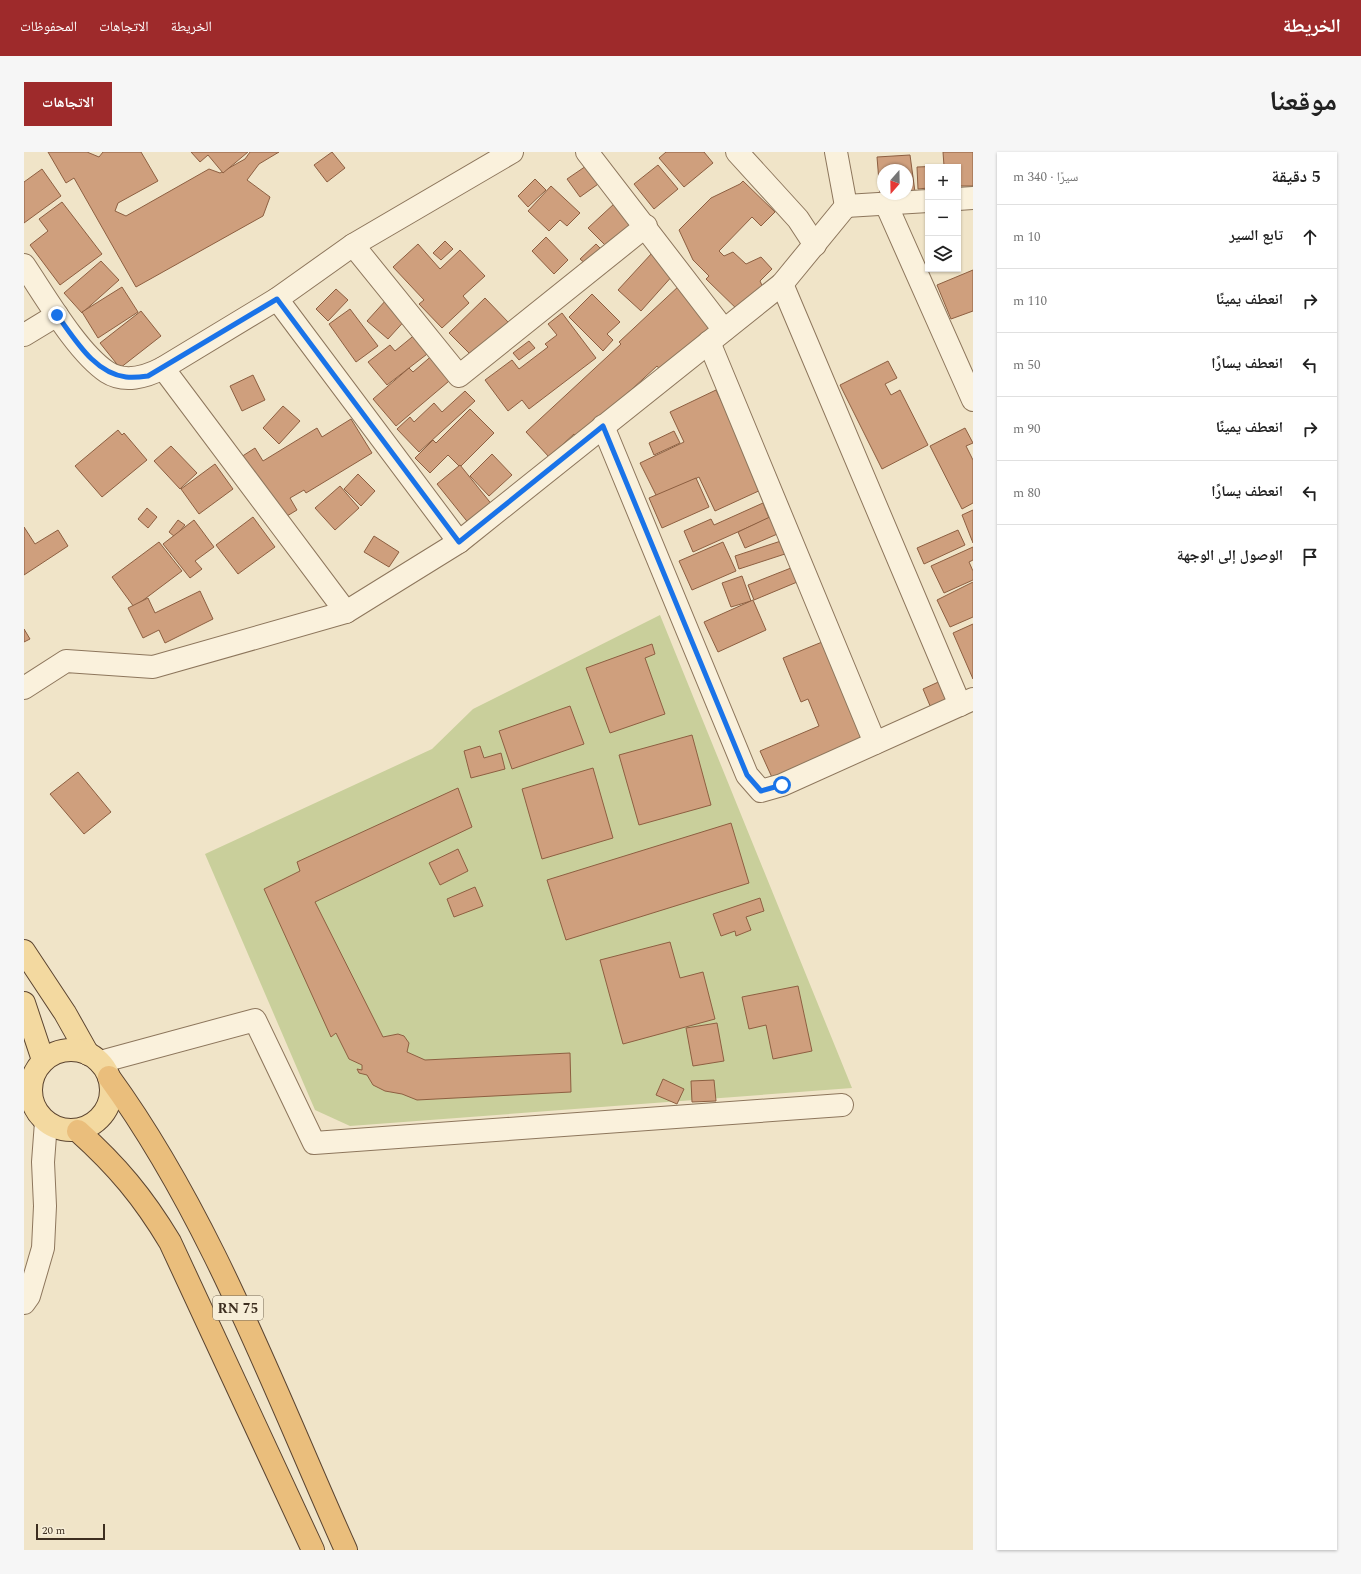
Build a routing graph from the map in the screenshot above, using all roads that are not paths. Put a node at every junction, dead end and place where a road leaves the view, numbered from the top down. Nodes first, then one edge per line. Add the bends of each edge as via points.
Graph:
1 (512, 152) edge
2 (587, 152) edge
3 (737, 152) edge
4 (836, 152) edge
5 (973, 198) edge
6 (961, 199) edge
7 (925, 201) edge
8 (886, 204) junction
9 (846, 206) junction
10 (646, 226) junction
11 (353, 245) junction
12 (814, 245) junction
13 (24, 265) edge
14 (782, 284) junction
15 (277, 299) junction
16 (57, 315) junction
17 (24, 335) edge
18 (717, 336) junction
19 (162, 368) junction
20 (973, 400) edge
21 (603, 426) junction
22 (459, 542) junction
23 (346, 612) junction
24 (24, 688) edge
25 (966, 702) edge
26 (875, 743) junction
27 (24, 951) edge
28 (24, 1002) edge
29 (99, 1064) junction
30 (34, 1070) edge
31 (842, 1105) dead end
32 (46, 1122) junction
33 (24, 1123) edge
34 (78, 1130) junction
35 (24, 1303) edge
36 (313, 1550) edge
37 (346, 1550) edge

1 - 11 street
2 - 10 street
3 - 12 street via 798,219
4 - 9 street
5 - 6 street
7 - 8 street
8 - 9 street
8 - 20 street
9 - 12 street
10 - 11 street via 459,376
10 - 18 street
11 - 15 street
12 - 14 street
13 - 16 street
14 - 18 street
14 - 25 street
15 - 19 street
15 - 22 street
16 - 17 street
16 - 19 street via 89,356 108,372 126,378 148,376
18 - 21 street
18 - 26 street
19 - 23 street
21 - 22 street
21 - 26 street via 747,775 761,791 782,785
22 - 23 street
23 - 24 street via 153,667 66,661
25 - 26 street
27 - 29 main road
28 - 30 main road
29 - 30 main road via 73,1050 57,1052
29 - 31 street via 255,1020 314,1142
29 - 34 main road via 111,1094 106,1110 94,1123
29 - 37 highway, RN 75 via 142,1124 212,1253 278,1394
30 - 32 main road via 30,1090 34,1108
32 - 33 main road
32 - 34 main road via 62,1130
32 - 35 street via 43,1162 43,1248 29,1296
34 - 36 highway, RN 75 via 130,1182 170,1242

